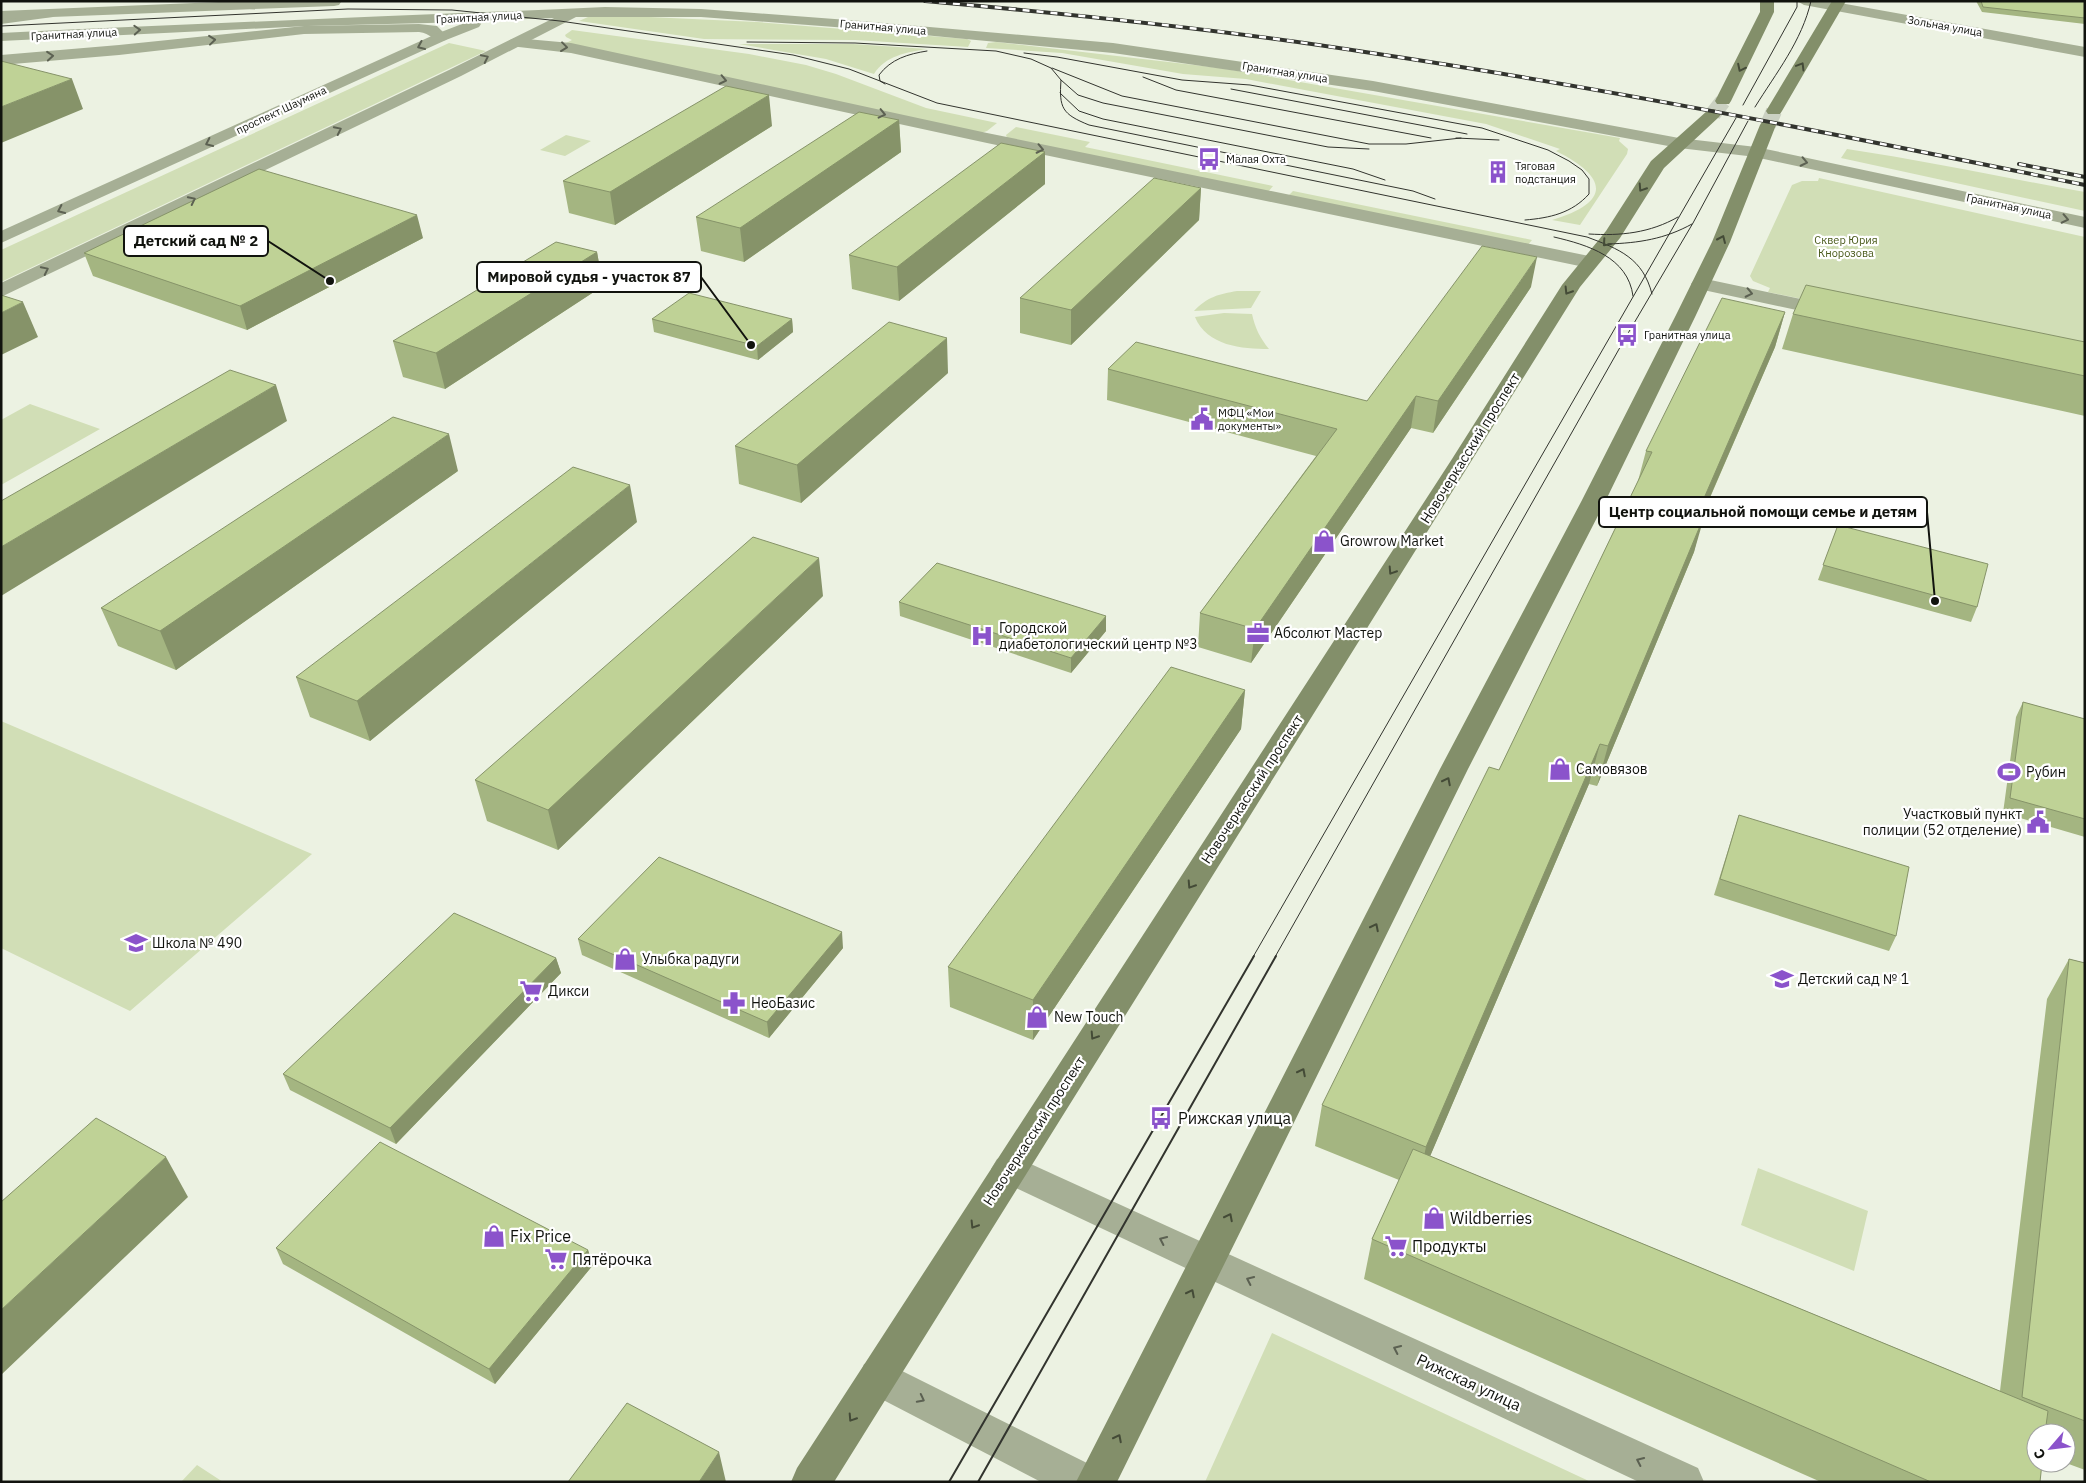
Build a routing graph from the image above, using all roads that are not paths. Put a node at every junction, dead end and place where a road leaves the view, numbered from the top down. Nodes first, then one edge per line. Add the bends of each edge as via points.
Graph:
1 (523, 1) edge
2 (1767, 1) edge
3 (1804, 1) edge
4 (344, 2) edge
5 (1841, 3) edge
6 (535, 8) edge
7 (578, 12) junction
8 (49, 14) junction
9 (1, 15) edge
10 (499, 16) junction
11 (1, 20) edge
12 (306, 26) junction
13 (536, 34) junction
14 (1, 37) edge
15 (441, 37) junction
16 (515, 44) junction
17 (2085, 44) edge
18 (2085, 52) edge
19 (1, 60) edge
20 (1685, 139) junction
21 (1756, 152) junction
22 (2085, 223) edge
23 (1, 238) edge
24 (1589, 262) junction
25 (1701, 284) junction
26 (1, 291) edge
27 (1852, 315) edge
28 (1009, 1169) junction
29 (1207, 1261) junction
30 (878, 1377) junction
31 (811, 1482) edge
32 (1083, 1482) edge
33 (1096, 1482) edge
34 (1684, 1482) edge

1 - 6 street, Гранитная улица
2 -> 20 main road, Новочеркасский проспект via 1768,12 1721,105
3 - 5 street, Зольная улица
4 - 8 street, Гранитная улица
5 - 17 street, Зольная улица
5 - 18 street, Зольная улица
21 -> 5 main road via 1773,115
6 - 7 street, Гранитная улица
6 - 10 street, Гранитная улица
6 - 13 street
6 - 20 street, Гранитная улица via 707,6 1119,40 1380,78
7 - 13 street
7 - 20 street, Гранитная улица via 701,13 861,24 1113,48 1373,86
8 - 9 street, Гранитная улица
8 - 11 street
10 - 12 street, Гранитная улица
10 - 15 street, проспект Шаумяна
14 -> 12 street, Гранитная улица
12 - 15 street, Гранитная улица via 420,28 432,29
19 -> 12 street, Гранитная улица via 119,50
13 - 16 street
15 -> 23 street, проспект Шаумяна
16 -> 24 street via 571,48 1006,142
26 -> 16 street
20 - 21 street, Гранитная улица
20 -> 24 main road, Новочеркасский проспект via 1657,165 1613,234
21 -> 22 street, Гранитная улица
25 -> 21 main road via 1747,181
24 -> 28 main road, Новочеркасский проспект
25 -> 27 street
29 -> 25 main road
29 -> 28 street, Рижская улица
28 -> 30 main road, Новочеркасский проспект
33 -> 29 main road
34 -> 29 street, Рижская улица
30 -> 31 main road, Новочеркасский проспект
30 -> 32 street

